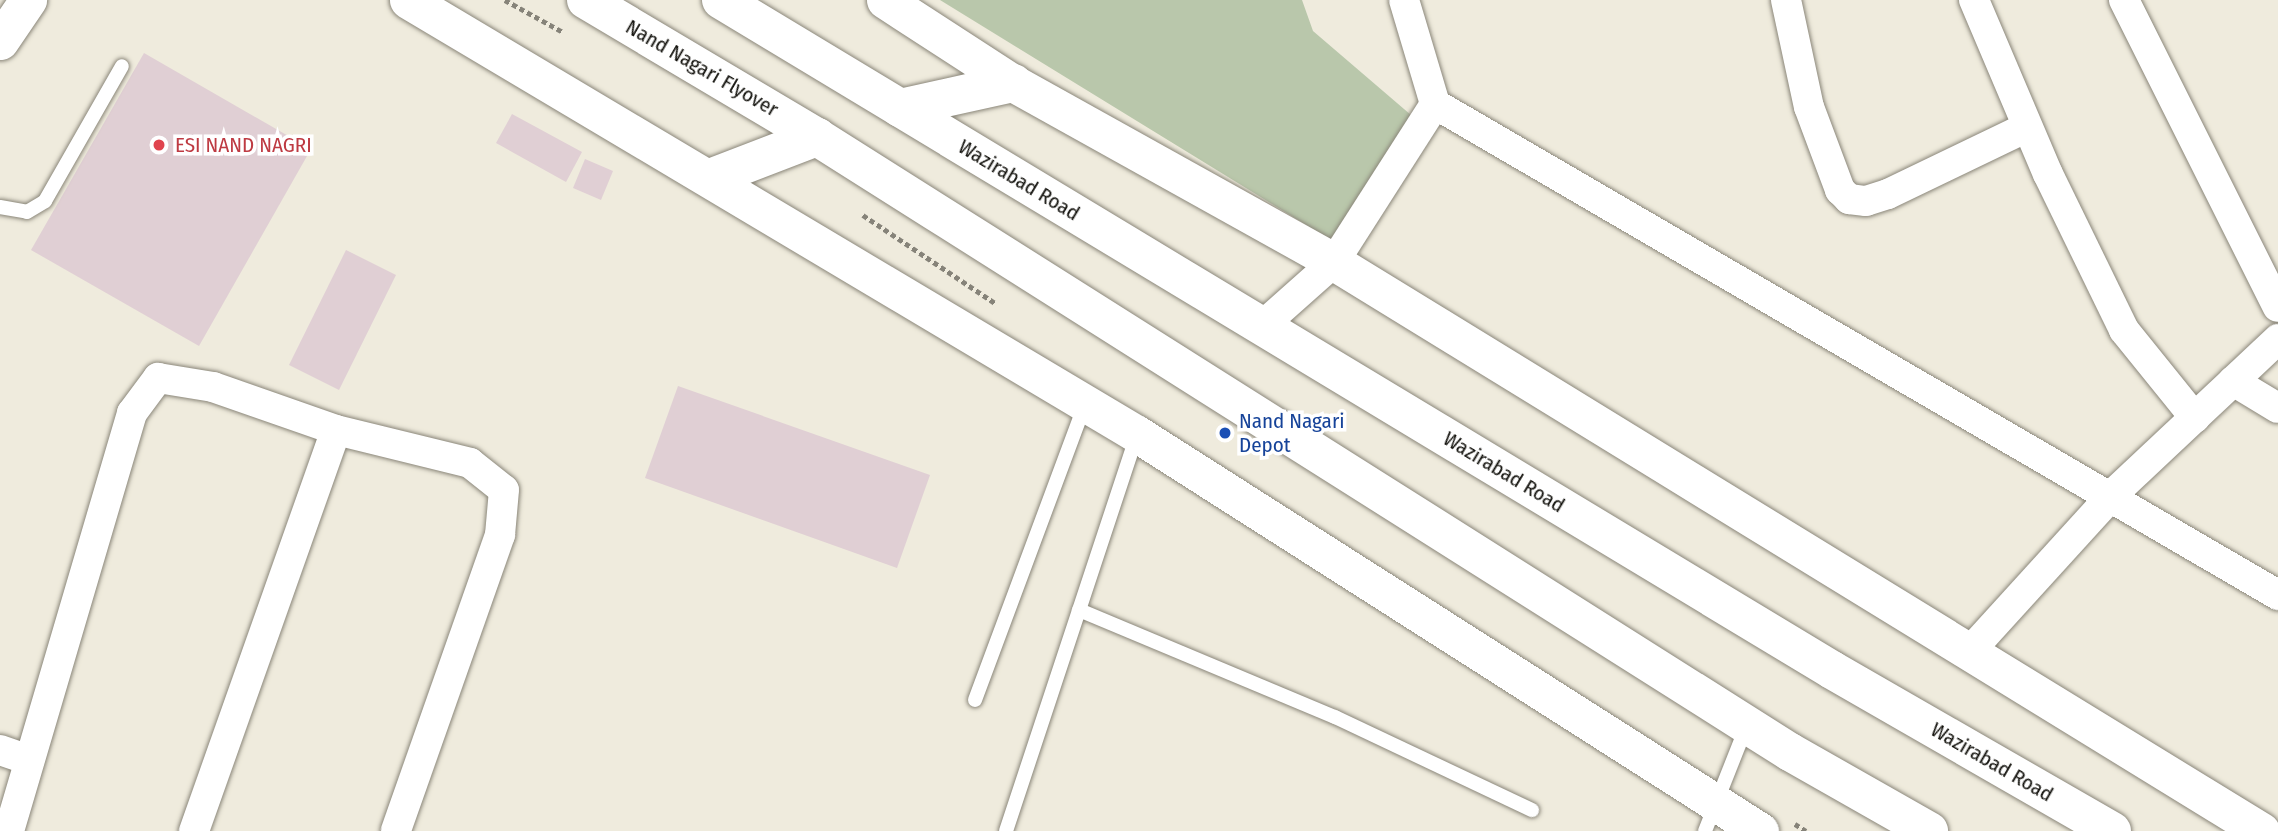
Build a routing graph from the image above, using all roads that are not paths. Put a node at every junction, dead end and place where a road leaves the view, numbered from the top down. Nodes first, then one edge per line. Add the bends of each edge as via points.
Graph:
1 (28, 0) edge
2 (408, 0) edge
3 (586, 0) edge
4 (721, 0) edge
5 (885, 0) edge
6 (1404, 0) edge
7 (1786, 0) edge
8 (1974, 0) edge
9 (2124, 0) edge
10 (0, 41) edge
11 (122, 66) dead end
12 (1013, 83) junction
13 (1435, 104) junction
14 (900, 108) junction
15 (2027, 127) junction
16 (817, 137) junction
17 (710, 178) junction
18 (0, 207) edge
19 (1334, 262) junction
20 (2278, 307) edge
21 (1262, 326) junction
22 (2278, 339) edge
23 (2233, 381) junction
24 (1085, 404) junction
25 (2278, 408) edge
26 (2195, 418) junction
27 (336, 429) junction
28 (1137, 435) junction
29 (2112, 495) junction
30 (2278, 595) edge
31 (1079, 610) junction
32 (1971, 650) junction
33 (975, 700) dead end
34 (1747, 724) junction
35 (0, 750) edge
36 (29, 760) junction
37 (1532, 810) dead end
38 (1710, 817) edge
39 (10, 831) edge
40 (194, 831) edge
41 (396, 831) edge
42 (1006, 831) edge
43 (1760, 831) edge
44 (1928, 831) edge
45 (2112, 831) edge
46 (2261, 831) edge

1 - 10 street
2 - 17 street
3 - 16 highway, Nand Nagari Flyover
4 - 14 highway
5 - 12 street
6 - 13 street
7 - 15 street via 1809,107 1840,190 1849,199 1866,201 1888,194
8 - 15 street
9 - 20 street
11 - 18 lane via 45,201 27,212
12 - 14 highway
12 - 19 street
13 - 19 street
13 - 29 street
14 - 21 highway, Wazirabad Road
15 - 26 street via 2124,330
16 - 17 highway
16 - 34 highway
17 - 24 street
19 - 21 street
19 - 32 street
21 - 45 highway, Wazirabad Road via 1832,670
22 - 23 street
23 - 25 street
23 - 26 street
24 - 28 street
24 - 33 lane
26 - 29 street
27 - 36 street via 213,387 158,378 132,413
27 - 40 street
27 - 41 street via 470,463 504,490 500,535
28 - 31 lane
28 - 38 street
29 - 30 street
29 - 32 street
31 - 37 lane via 1335,718
31 - 42 lane
32 - 46 street
34 - 38 lane
34 - 44 highway
35 - 36 street
36 - 39 street
38 - 43 street

